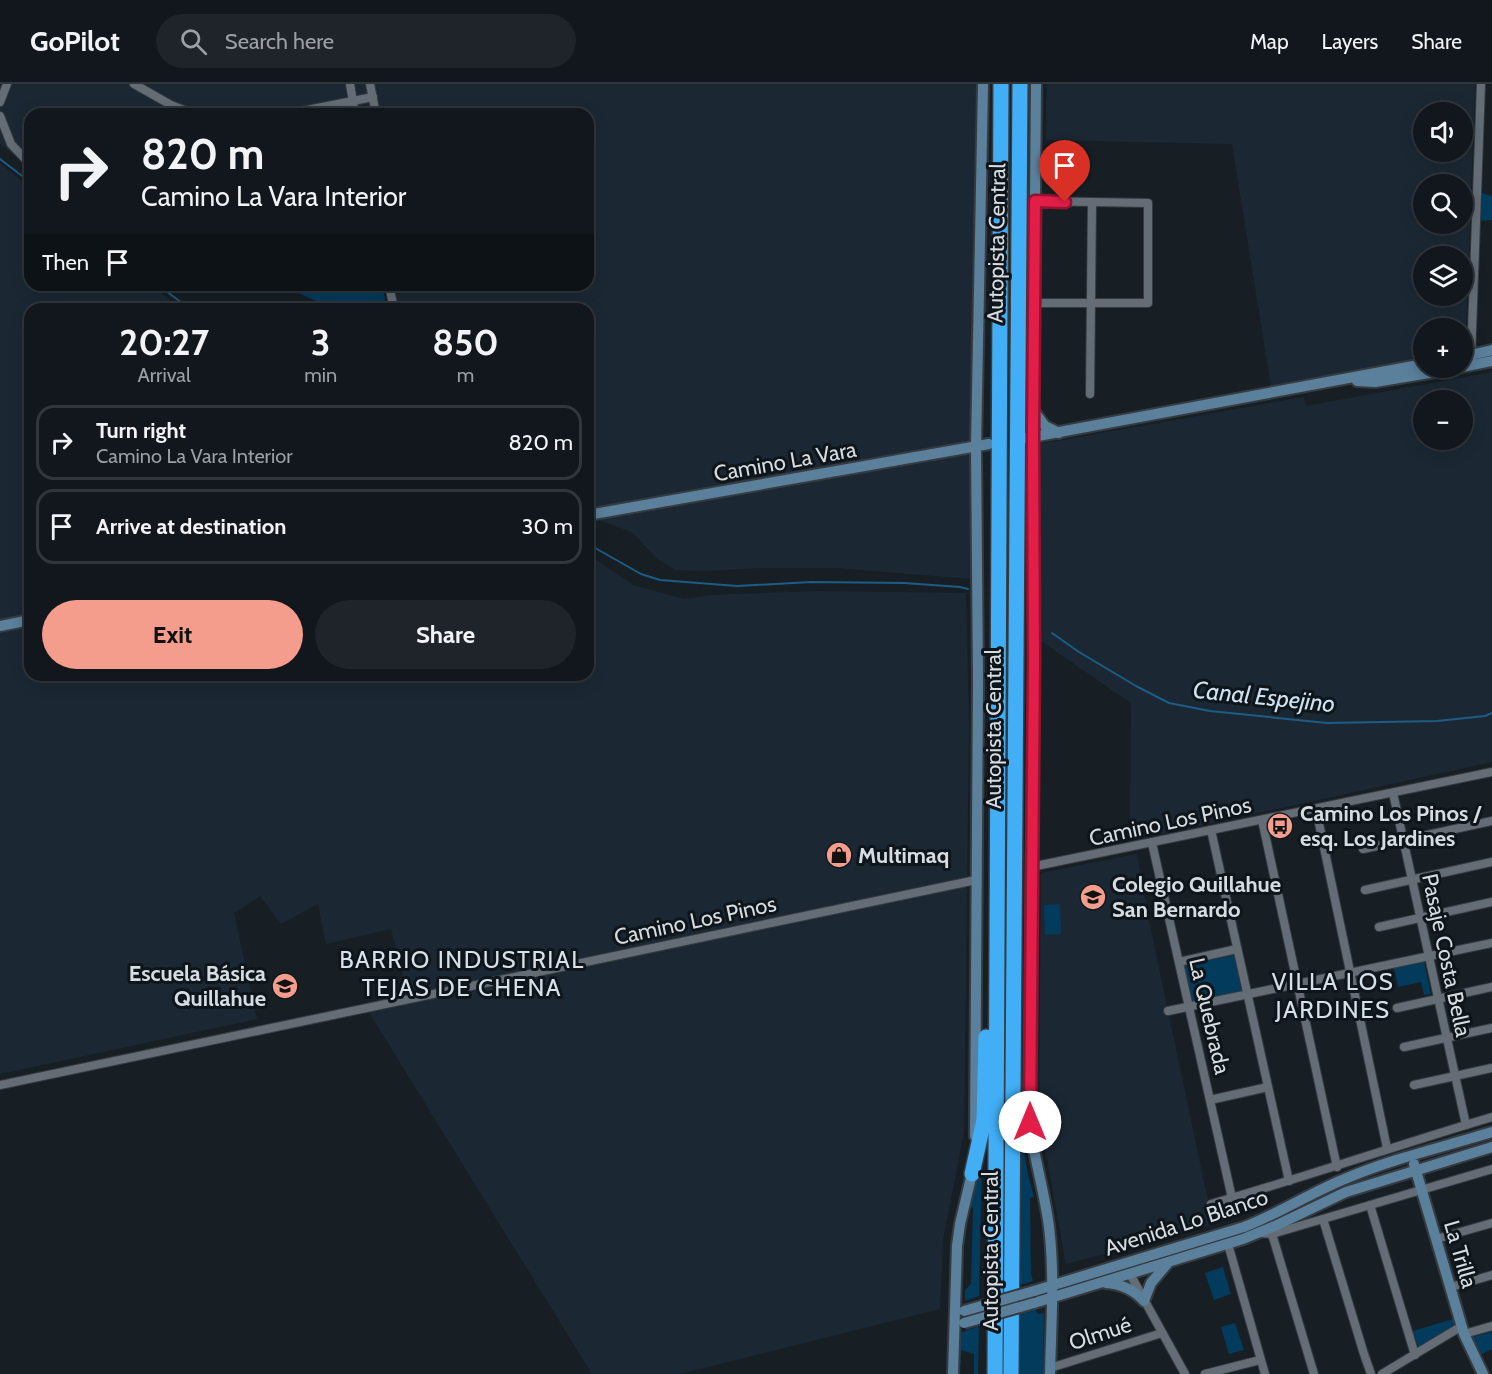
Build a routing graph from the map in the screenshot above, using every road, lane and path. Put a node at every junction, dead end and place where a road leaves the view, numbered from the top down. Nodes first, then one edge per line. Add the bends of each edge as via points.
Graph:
1 (7, 84) edge
2 (134, 84) edge
3 (350, 84) edge
4 (370, 84) edge
5 (983, 84) edge
6 (1001, 84) edge
7 (1020, 84) edge
8 (1036, 84) edge
9 (1481, 84) edge
10 (373, 97) junction
11 (353, 101) junction
12 (0, 102) edge
13 (179, 108) edge
14 (317, 108) edge
15 (354, 108) edge
16 (375, 108) edge
17 (0, 116) edge
18 (24, 158) edge
19 (1035, 201) junction
20 (1092, 202) junction
21 (1034, 303) junction
22 (1091, 303) junction
23 (1468, 318) edge
24 (1492, 350) edge
25 (1473, 358) edge
26 (1492, 361) edge
27 (1473, 362) edge
28 (1413, 366) edge
29 (1413, 374) edge
30 (1342, 380) junction
31 (1090, 394) dead end
32 (1033, 409) junction
33 (1059, 433) junction
34 (1030, 438) junction
35 (989, 444) dead end
36 (976, 446) junction
37 (594, 514) edge
38 (24, 621) edge
39 (0, 626) edge
40 (1492, 772) edge
41 (1393, 793) junction
42 (1316, 809) junction
43 (1262, 820) junction
44 (1492, 821) edge
45 (1211, 830) junction
46 (1404, 840) junction
47 (1152, 843) junction
48 (1363, 849) dead end
49 (1492, 862) edge
50 (1031, 867) junction
51 (1412, 879) junction
52 (976, 880) junction
53 (1365, 890) dead end
54 (1492, 902) edge
55 (1421, 918) junction
56 (1379, 927) dead end
57 (1492, 943) edge
58 (1237, 948) junction
59 (996, 954) junction
60 (1430, 957) junction
61 (1179, 962) junction
62 (1350, 974) junction
63 (1298, 984) junction
64 (1492, 987) edge
65 (1248, 994) junction
66 (1439, 999) junction
67 (1189, 1007) junction
68 (1397, 1008) dead end
69 (1168, 1011) dead end
70 (1492, 1028) edge
71 (1447, 1038) junction
72 (1404, 1047) dead end
73 (1492, 1068) edge
74 (1456, 1076) junction
75 (0, 1085) edge
76 (1414, 1085) dead end
77 (1268, 1087) junction
78 (1210, 1100) junction
79 (1492, 1117) edge
80 (1466, 1125) junction
81 (1492, 1132) edge
82 (1408, 1142) junction
83 (1387, 1148) junction
84 (1492, 1148) edge
85 (1412, 1156) junction
86 (1336, 1167) junction
87 (1492, 1169) edge
88 (1416, 1170) junction
89 (972, 1174) junction
90 (1289, 1181) junction
91 (1422, 1190) junction
92 (1232, 1198) junction
93 (1211, 1204) dead end
94 (1370, 1205) junction
95 (1323, 1219) junction
96 (1492, 1223) edge
97 (1259, 1233) junction
98 (1272, 1234) junction
99 (1437, 1239) junction
100 (1228, 1244) junction
101 (1171, 1262) junction
102 (1118, 1266) junction
103 (1130, 1274) junction
104 (1492, 1275) edge
105 (1102, 1282) junction
106 (1052, 1286) junction
107 (1450, 1287) junction
108 (1051, 1298) junction
109 (1144, 1301) junction
110 (960, 1318) junction
111 (1492, 1326) edge
112 (1463, 1330) junction
113 (1162, 1332) junction
114 (1415, 1355) junction
115 (1260, 1360) junction
116 (1050, 1371) edge
117 (1181, 1373) edge
118 (953, 1374) edge
119 (995, 1374) edge
120 (1011, 1374) edge
121 (1205, 1374) edge
122 (1265, 1374) edge
123 (1314, 1374) edge
124 (1371, 1374) edge
125 (1382, 1374) edge
126 (1484, 1374) edge

1 - 12 street
2 - 13 street
3 - 11 street
4 - 10 street
5 - 36 street
6 - 59 highway, Autopista Central
7 - 120 highway, Autopista Central
8 - 19 street
9 - 23 street
10 - 11 street
10 - 16 street
11 - 14 street
11 - 15 street
17 - 18 street via 11,144
19 - 20 street
19 - 21 street
20 - 22 street
20 - 22 street via 1148,202 1148,303
21 - 22 street
21 - 32 street
22 - 31 street
24 - 25 street
26 - 27 street
28 - 30 street
29 - 30 street via 1375,382
30 - 33 street
32 - 33 street via 1045,426
32 - 34 street
33 - 34 street
34 - 50 street via 1034,661
35 - 36 street, Camino La Vara
36 - 37 street, Camino La Vara
36 - 52 street
38 - 39 street
40 - 41 street, Camino Los Pinos
41 - 42 street, Camino Los Pinos
41 - 46 street, Pasaje Costa Bella
42 - 43 street, Camino Los Pinos
42 - 62 street
43 - 45 street, Camino Los Pinos
43 - 63 street
44 - 46 street
45 - 47 street, Camino Los Pinos
45 - 58 street
46 - 48 street
46 - 51 street, Pasaje Costa Bella
47 - 50 street, Camino Los Pinos
47 - 61 street, La Quebrada
49 - 51 street
50 - 106 street via 1030,1122 1050,1230
51 - 53 street
51 - 55 street, Pasaje Costa Bella
52 - 75 street, Camino Los Pinos
52 - 89 street via 977,1066
54 - 55 street
55 - 56 street
55 - 60 street, Pasaje Costa Bella
57 - 60 street
58 - 61 street
58 - 65 street
59 - 89 highway via 988,1002 984,1120
59 - 119 highway, Autopista Central
60 - 62 street
60 - 66 street, Pasaje Costa Bella
61 - 67 street, La Quebrada
62 - 63 street
62 - 83 street
63 - 65 street
63 - 86 street
64 - 66 street
65 - 67 street
65 - 77 street
66 - 68 street
66 - 71 street, Pasaje Costa Bella
67 - 69 street
67 - 78 street, La Quebrada
70 - 71 street
71 - 72 street
71 - 74 street, Pasaje Costa Bella
73 - 74 street
74 - 76 street
74 - 80 street, Pasaje Costa Bella
77 - 78 street
77 - 90 street
78 - 92 street, La Quebrada
79 - 80 street, Avenida Lo Blanco
80 - 82 street, Avenida Lo Blanco
81 - 85 street, Avenida Lo Blanco
82 - 83 street, Avenida Lo Blanco
82 - 85 street, La Trilla
83 - 86 street, Avenida Lo Blanco
84 - 88 street, Avenida Lo Blanco
85 - 88 street, La Trilla
85 - 102 street, Avenida Lo Blanco via 1346,1178 1258,1222
86 - 90 street, Avenida Lo Blanco
87 - 91 street, Avenida Lo Blanco
88 - 91 street, La Trilla
88 - 97 street, Avenida Lo Blanco via 1346,1192
89 - 110 street via 957,1246
90 - 92 street, Avenida Lo Blanco
91 - 94 street, Avenida Lo Blanco
91 - 99 street, La Trilla
92 - 93 street, Avenida Lo Blanco
94 - 95 street, Avenida Lo Blanco
94 - 114 street
95 - 98 street, Avenida Lo Blanco
95 - 124 street
96 - 99 street
97 - 98 street, Avenida Lo Blanco
97 - 100 street, Avenida Lo Blanco
98 - 123 street
99 - 107 street, La Trilla
100 - 101 street, Avenida Lo Blanco
100 - 115 street
101 - 103 street, Avenida Lo Blanco
101 - 109 street via 1155,1277
102 - 103 street
102 - 106 street, Avenida Lo Blanco
103 - 105 street, Avenida Lo Blanco
103 - 109 street
104 - 107 street
105 - 108 street, Avenida Lo Blanco
105 - 109 street via 1125,1287
106 - 108 street
106 - 110 street, Avenida Lo Blanco, bridge
107 - 112 street, La Trilla
108 - 110 street, Avenida Lo Blanco, bridge
108 - 116 street
109 - 113 street
110 - 118 street
111 - 112 street
112 - 114 street
112 - 126 street, La Trilla
113 - 116 street, Olmué
113 - 117 street
114 - 125 street
115 - 121 street
115 - 122 street

